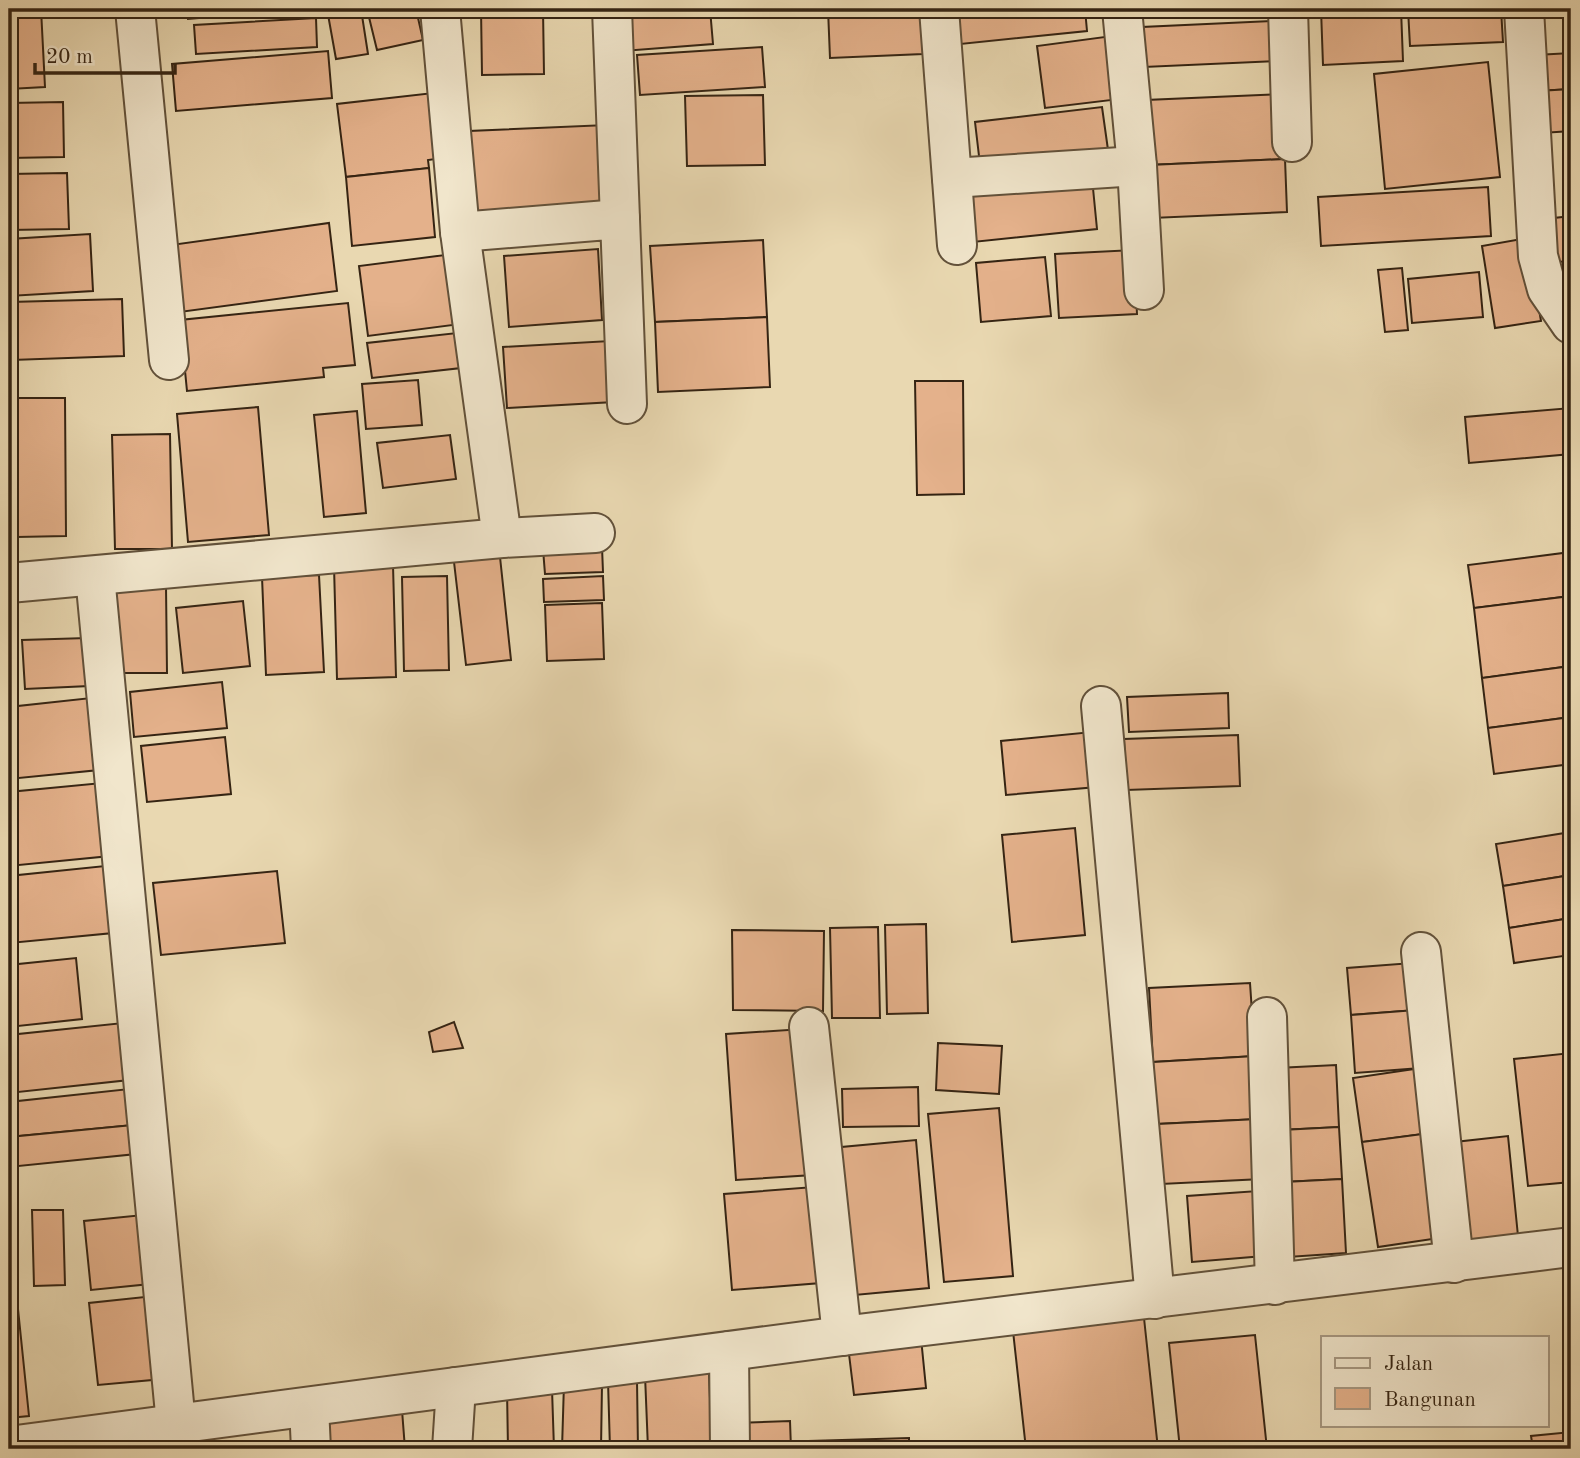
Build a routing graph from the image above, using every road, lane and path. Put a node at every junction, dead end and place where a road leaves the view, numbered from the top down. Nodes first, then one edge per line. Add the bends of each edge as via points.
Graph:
1 (135, 9) edge
2 (440, 9) edge
3 (612, 9) edge
4 (939, 9) edge
5 (1122, 9) edge
6 (1288, 9) edge
7 (1524, 9) edge
8 (1292, 142) dead end
9 (1137, 166) junction
10 (952, 178) junction
11 (620, 219) junction
12 (460, 232) junction
13 (957, 245) dead end
14 (1144, 290) dead end
15 (1571, 324) edge
16 (169, 360) dead end
17 (627, 404) dead end
18 (595, 533) dead end
19 (502, 538) junction
20 (95, 576) junction
21 (9, 583) edge
22 (1101, 706) dead end
23 (1421, 952) dead end
24 (1267, 1017) dead end
25 (809, 1027) dead end
26 (1571, 1247) edge
27 (1454, 1263) junction
28 (1275, 1285) junction
29 (1155, 1298) junction
30 (842, 1336) junction
31 (729, 1351) junction
32 (456, 1387) junction
33 (309, 1407) junction
34 (176, 1424) junction
35 (29, 1446) edge
36 (311, 1449) edge
37 (453, 1449) edge
38 (730, 1449) edge

1 - 16 street
2 - 12 street
3 - 11 street
4 - 10 street
5 - 9 street
6 - 8 street
7 - 15 street via 1538,256 1547,289
9 - 10 street
9 - 14 street
10 - 13 street
11 - 12 street
11 - 17 street
12 - 19 street
18 - 19 street
19 - 20 street
20 - 21 street
20 - 34 street
22 - 29 street
23 - 27 street
24 - 28 street
25 - 30 street
26 - 27 street
27 - 28 street
28 - 29 street
29 - 30 street
30 - 31 street
31 - 32 street
31 - 38 street
32 - 33 street
32 - 37 street
33 - 34 street
33 - 36 street
34 - 35 street

